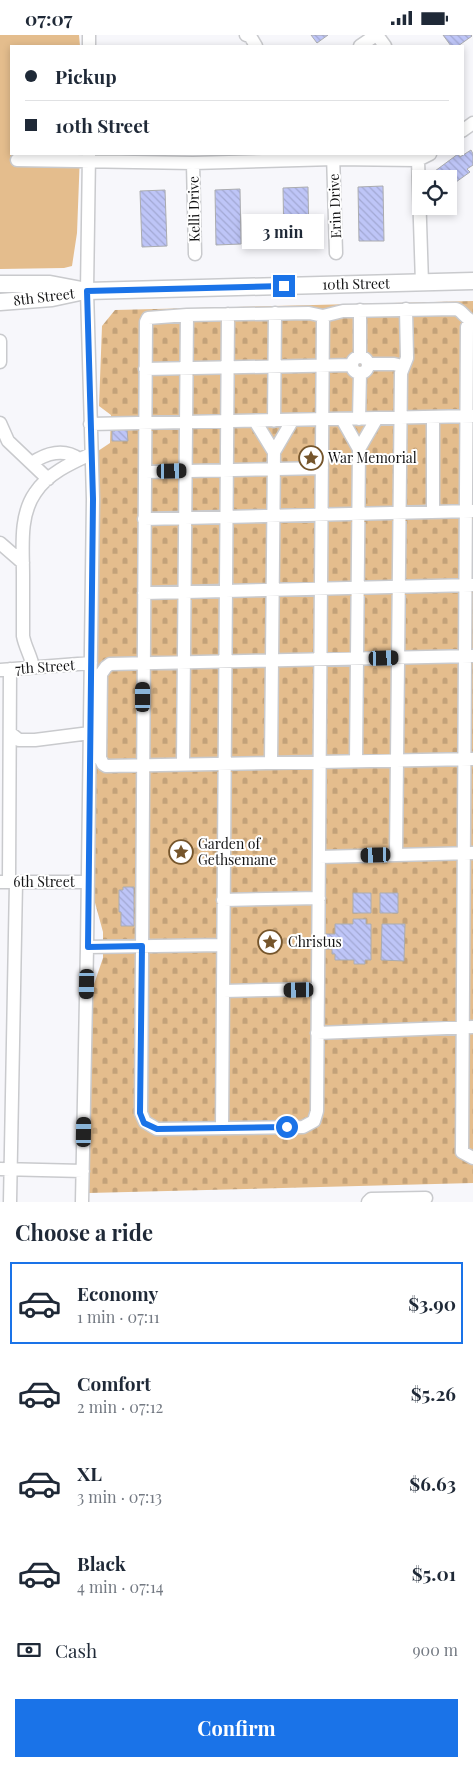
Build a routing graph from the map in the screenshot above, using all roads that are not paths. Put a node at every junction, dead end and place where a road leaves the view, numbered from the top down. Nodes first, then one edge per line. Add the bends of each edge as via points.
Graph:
1 (246, 35) edge
2 (377, 35) edge
3 (255, 45) edge
4 (362, 45) edge
5 (428, 155) edge
6 (333, 156) edge
7 (89, 158) edge
8 (261, 158) edge
9 (17, 160) dead end
10 (418, 160) junction
11 (193, 163) junction
12 (336, 253) dead end
13 (195, 254) dead end
14 (473, 281) edge
15 (422, 283) junction
16 (0, 284) edge
17 (87, 291) junction
18 (0, 302) edge
19 (406, 309) junction
20 (360, 310) junction
21 (275, 313) junction
22 (228, 314) junction
23 (187, 315) junction
24 (323, 316) junction
25 (472, 321) edge
26 (0, 341) edge
27 (0, 362) edge
28 (322, 365) junction
29 (360, 365) junction
30 (274, 366) junction
31 (402, 366) junction
32 (227, 367) junction
33 (186, 368) junction
34 (145, 369) junction
35 (469, 416) edge
36 (433, 417) junction
37 (376, 418) junction
38 (400, 418) junction
39 (342, 419) junction
40 (359, 419) junction
41 (322, 420) junction
42 (226, 421) junction
43 (255, 421) junction
44 (274, 421) junction
45 (292, 421) junction
46 (145, 422) junction
47 (186, 422) junction
48 (0, 423) edge
49 (90, 424) junction
50 (358, 449) junction
51 (274, 452) junction
52 (85, 457) junction
53 (32, 463) junction
54 (322, 468) junction
55 (274, 469) junction
56 (226, 470) junction
57 (186, 471) junction
58 (145, 472) junction
59 (48, 479) junction
60 (469, 511) edge
61 (433, 512) junction
62 (358, 513) junction
63 (399, 513) junction
64 (322, 514) junction
65 (273, 516) junction
66 (226, 517) junction
67 (185, 518) junction
68 (144, 519) junction
69 (0, 543) edge
70 (23, 563) junction
71 (469, 585) edge
72 (398, 586) junction
73 (358, 587) junction
74 (321, 588) junction
75 (273, 589) junction
76 (225, 591) junction
77 (185, 592) junction
78 (144, 593) junction
79 (469, 656) edge
80 (398, 657) junction
81 (320, 659) junction
82 (357, 659) junction
83 (272, 660) junction
84 (225, 662) junction
85 (91, 663) junction
86 (143, 663) junction
87 (184, 663) junction
88 (33, 667) junction
89 (5, 669) edge
90 (10, 733) junction
91 (90, 733) junction
92 (469, 759) edge
93 (356, 761) junction
94 (397, 761) junction
95 (271, 762) junction
96 (320, 762) junction
97 (183, 763) junction
98 (224, 763) junction
99 (142, 764) junction
100 (468, 853) edge
101 (396, 855) junction
102 (319, 857) junction
103 (8, 882) edge
104 (88, 882) junction
105 (468, 883) edge
106 (319, 898) junction
107 (223, 900) junction
108 (468, 939) edge
109 (223, 945) junction
110 (142, 946) junction
111 (88, 947) junction
112 (468, 986) edge
113 (318, 989) junction
114 (223, 991) junction
115 (468, 1027) edge
116 (318, 1033) junction
117 (468, 1060) edge
118 (468, 1113) edge
119 (222, 1128) junction
120 (473, 1158) edge
121 (5, 1169) edge
122 (83, 1171) junction
123 (10, 1202) edge
124 (82, 1202) edge
125 (368, 1202) edge
126 (422, 1202) edge

1 - 3 street
2 - 4 street
5 - 10 street
6 - 8 street
6 - 10 street
6 - 12 street, Erin Drive
7 - 9 street
7 - 11 street
7 - 17 street
8 - 11 street
10 - 15 street
11 - 13 street, Kelli Drive
14 - 15 main road, 10th Street
15 - 17 main road, 10th Street
16 - 17 main road, 10th Street via 50,283
17 - 18 main road, 8th Street via 52,298
17 - 49 street
19 - 20 street
19 - 25 street via 456,309
19 - 31 street via 406,358
20 - 24 street
20 - 29 street
21 - 22 street
21 - 24 street
21 - 30 street
22 - 23 street
22 - 32 street
23 - 33 street
23 - 34 street via 148,318
24 - 28 street
25 - 35 street via 467,327
26 - 27 street
28 - 29 street
28 - 30 street
28 - 41 street
29 - 31 street
29 - 40 street
30 - 32 street
30 - 44 street
31 - 38 street
32 - 33 street
32 - 42 street
33 - 34 street
33 - 47 street
34 - 46 street
35 - 36 street
35 - 60 street
36 - 38 street
36 - 61 street
37 - 38 street
37 - 40 street
37 - 50 street
38 - 63 street
39 - 40 street
39 - 41 street
39 - 50 street
41 - 45 street
41 - 54 street
42 - 43 street
42 - 47 street
42 - 56 street
43 - 44 street
43 - 51 street
44 - 45 street
45 - 51 street
46 - 47 street
46 - 49 street
46 - 58 street
47 - 57 street
48 - 53 street via 8,441
49 - 52 street
50 - 62 street
51 - 55 street
52 - 53 street via 57,453 42,456
52 - 59 street
52 - 85 street via 93,499
53 - 59 street
54 - 55 street
54 - 64 street
55 - 56 street
55 - 65 street
56 - 57 street
56 - 66 street
57 - 58 street
57 - 67 street
58 - 68 street
59 - 70 street via 34,493 28,507 24,523
60 - 61 street
60 - 71 street
61 - 63 street
62 - 63 street
62 - 64 street
62 - 73 street
63 - 72 street
64 - 65 street
64 - 74 street
65 - 66 street
65 - 75 street
66 - 67 street
66 - 76 street
67 - 68 street
67 - 77 street
68 - 78 street
69 - 70 street
70 - 88 street via 23,636
71 - 72 street
71 - 79 street
72 - 73 street
72 - 80 street
73 - 74 street
73 - 82 street
74 - 75 street
74 - 81 street
75 - 76 street
75 - 83 street
76 - 77 street
76 - 84 street
77 - 78 street
77 - 87 street
78 - 86 street
79 - 80 street
79 - 92 street
80 - 82 street
80 - 94 street
81 - 82 street
81 - 83 street
81 - 96 street
82 - 93 street
83 - 84 street
83 - 95 street
84 - 87 street
84 - 98 street
85 - 88 street, 7th Street
85 - 91 street
86 - 87 street
86 - 99 street
86 - 99 street via 110,664 102,674 100,758 106,766
87 - 97 street
88 - 89 street, 7th Street
89 - 90 street
90 - 91 street via 19,740 35,740
90 - 103 street
91 - 104 street
92 - 94 street
92 - 100 street
93 - 94 street
93 - 96 street
94 - 101 street
95 - 96 street
95 - 98 street
96 - 102 street
97 - 98 street
97 - 99 street
98 - 107 street
99 - 110 street
100 - 101 street
100 - 105 street
101 - 102 street
102 - 106 street
103 - 104 street, 6th Street
103 - 121 street
104 - 111 street
105 - 108 street
106 - 107 street
106 - 113 street
107 - 109 street
108 - 112 street
109 - 110 street
109 - 114 street
110 - 111 street
110 - 119 street via 140,1113 144,1123 157,1129
111 - 122 street
112 - 115 street
113 - 114 street
113 - 116 street
114 - 119 street
115 - 116 street
115 - 117 street
116 - 119 street via 317,1111 314,1121 303,1127
117 - 118 street
118 - 120 street via 462,1152
121 - 122 street
121 - 123 street
122 - 124 street
125 - 126 street via 371,1199 426,1197

